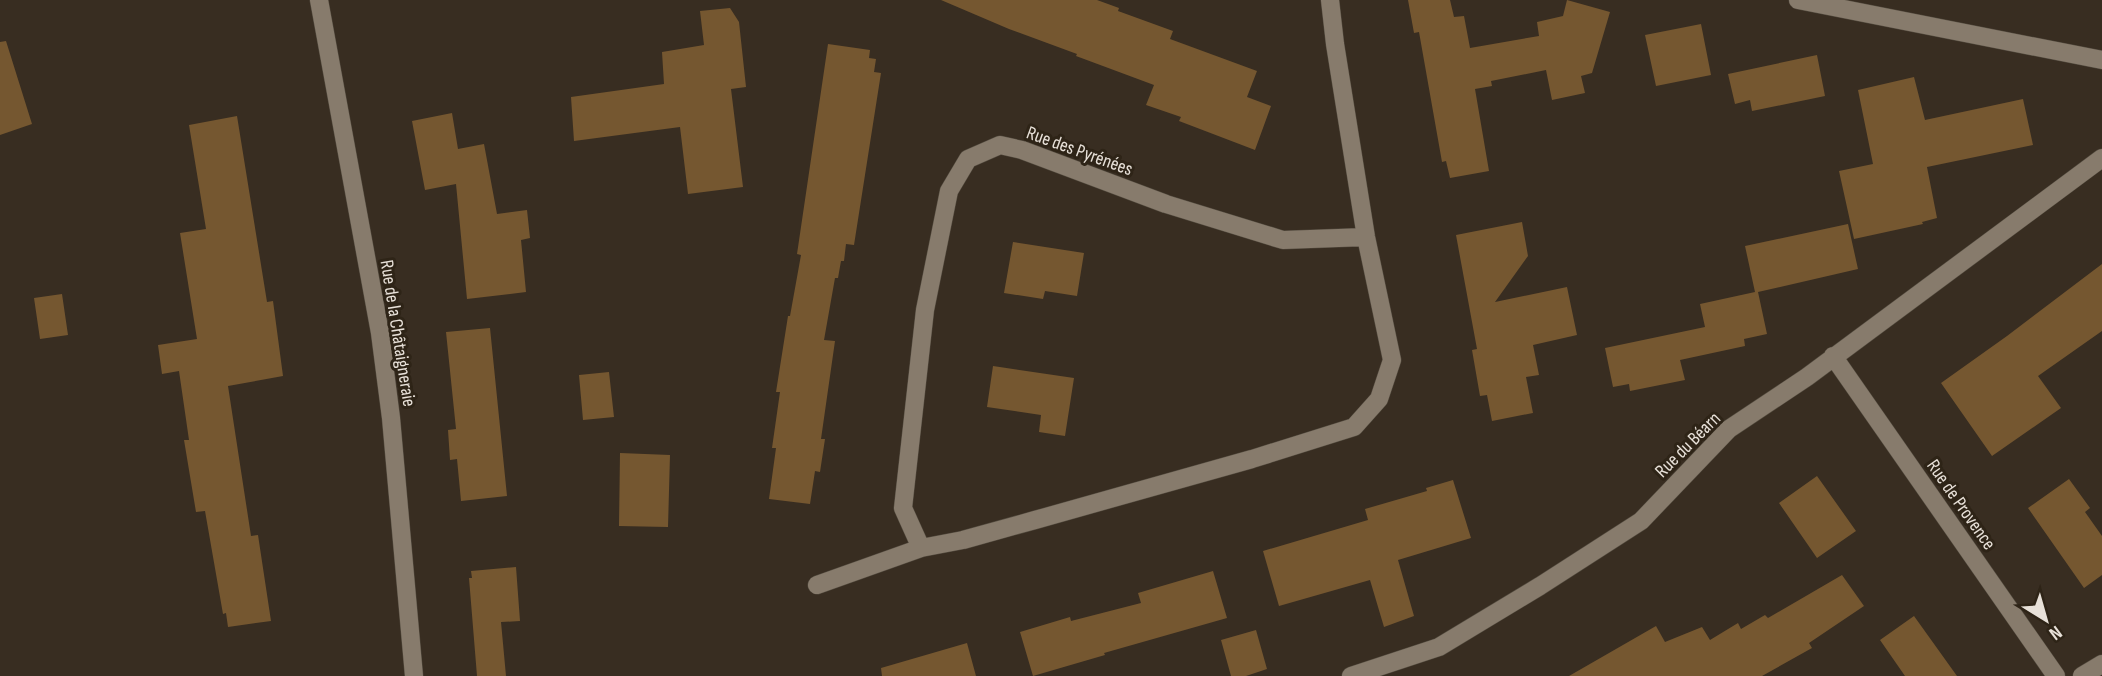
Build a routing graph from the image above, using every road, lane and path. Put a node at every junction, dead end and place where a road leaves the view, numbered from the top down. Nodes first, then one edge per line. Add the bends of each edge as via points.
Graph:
1 (319, 0) edge
2 (1330, 0) edge
3 (1798, 0) edge
4 (2102, 60) edge
5 (2102, 158) edge
6 (1366, 237) junction
7 (1833, 356) junction
8 (921, 548) junction
9 (817, 585) dead end
10 (2102, 664) edge
11 (414, 676) edge
12 (1351, 676) edge
13 (2056, 676) edge
14 (2082, 676) edge

1 - 11 street, Rue de la Châtaigneraie via 380,334
2 - 6 street
3 - 4 street
5 - 7 street, Rue du Béarn
6 - 8 street via 1392,360 1378,399 1354,427 1048,517
6 - 8 street, Rue des Pyrénées via 1283,240 1000,145 968,159 949,191 925,310 903,508
7 - 12 street, Rue du Béarn via 1729,429 1641,521 1439,648
7 - 13 street, Rue de Provence
8 - 9 street
10 - 14 street

